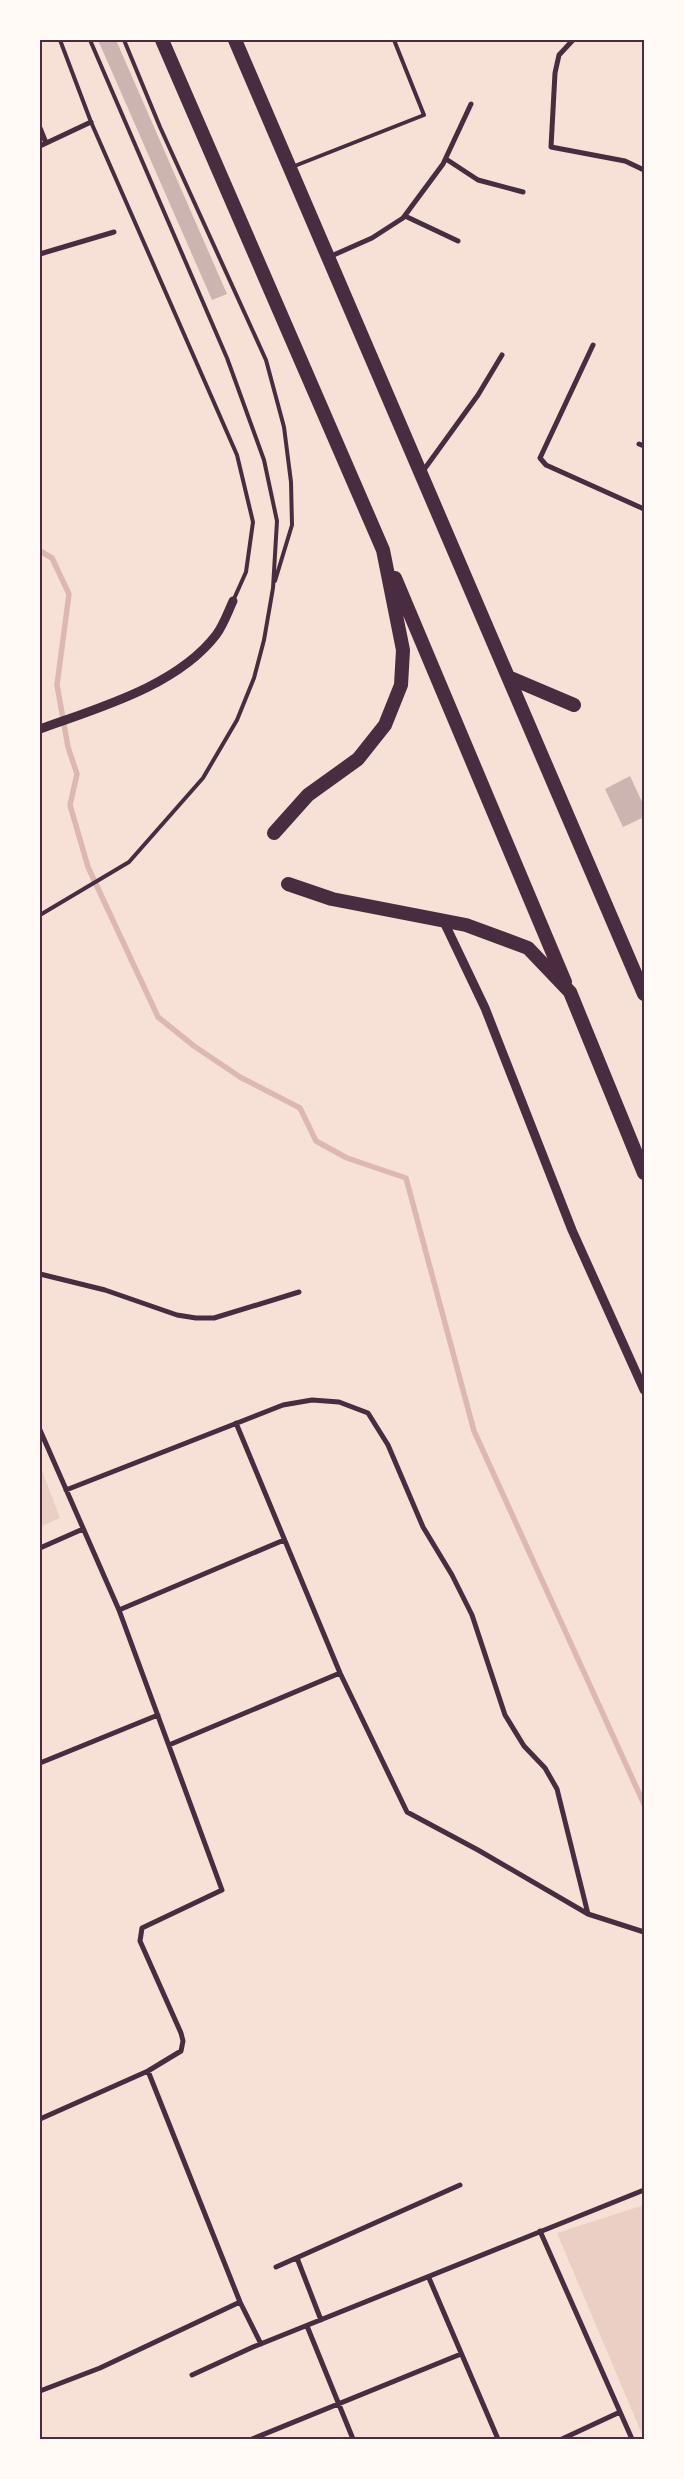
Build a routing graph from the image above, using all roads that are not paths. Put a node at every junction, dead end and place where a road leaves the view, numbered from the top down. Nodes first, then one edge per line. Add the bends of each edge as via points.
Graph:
1 (60, 40) edge
2 (90, 40) edge
3 (124, 40) edge
4 (162, 40) edge
5 (235, 40) edge
6 (394, 40) edge
7 (573, 40) edge
8 (472, 104) dead end
9 (91, 122) junction
10 (40, 128) edge
11 (46, 143) junction
12 (40, 146) edge
13 (446, 159) junction
14 (290, 168) junction
15 (644, 170) edge
16 (523, 192) dead end
17 (405, 216) junction
18 (114, 232) dead end
19 (458, 240) dead end
20 (40, 254) edge
21 (329, 258) junction
22 (593, 345) dead end
23 (502, 355) dead end
24 (421, 473) junction
25 (644, 509) edge
26 (383, 550) junction
27 (273, 588) junction
28 (234, 602) joint
29 (508, 677) junction
30 (574, 706) dead end
31 (40, 730) edge
32 (274, 833) dead end
33 (288, 884) dead end
34 (40, 914) edge
35 (444, 922) junction
36 (570, 992) junction
37 (644, 994) edge
38 (644, 1173) edge
39 (40, 1274) edge
40 (299, 1292) dead end
41 (644, 1390) edge
42 (236, 1423) junction
43 (40, 1430) edge
44 (66, 1490) junction
45 (83, 1530) junction
46 (284, 1540) junction
47 (40, 1548) edge
48 (119, 1610) junction
49 (340, 1673) junction
50 (158, 1715) junction
51 (169, 1745) junction
52 (40, 1763) edge
53 (588, 1914) junction
54 (644, 1932) edge
55 (148, 2071) junction
56 (40, 2119) edge
57 (460, 2185) dead end
58 (644, 2190) edge
59 (540, 2230) junction
60 (298, 2258) junction
61 (276, 2267) dead end
62 (429, 2278) junction
63 (240, 2302) junction
64 (321, 2320) junction
65 (307, 2326) junction
66 (261, 2344) junction
67 (461, 2354) junction
68 (192, 2375) dead end
69 (40, 2391) edge
70 (338, 2402) junction
71 (620, 2412) junction
72 (252, 2439) edge
73 (353, 2439) edge
74 (498, 2439) edge
75 (562, 2439) edge
76 (632, 2439) edge

1 - 9 lane
2 - 27 lane via 227,358 264,460 277,521
3 - 27 lane via 268,370 284,427 291,482 292,525
4 - 26 highway
5 - 14 highway
6 - 14 lane via 424,115
7 - 15 street via 559,55 555,73 551,147 625,161
8 - 13 street
9 - 11 street
9 - 28 lane via 237,455 253,522 246,572
10 - 11 street
11 - 12 street
13 - 16 street via 478,180
13 - 17 street
14 - 21 highway
17 - 19 street
17 - 21 street via 372,238
18 - 20 street
21 - 24 highway
22 - 25 street via 540,458 546,465
23 - 24 street via 478,395
24 - 29 highway
26 - 32 highway via 403,650 401,685 385,725 358,759 308,795
26 - 36 highway
27 - 34 lane via 254,678 237,720 203,778 129,862
28 - 31 street via 217,635 163,680
29 - 30 highway
29 - 37 highway
33 - 35 highway via 332,899
35 - 36 highway via 466,926 528,948
35 - 41 street via 485,1008 572,1230
36 - 38 highway
39 - 40 street via 196,1318 214,1318
42 - 44 street
42 - 46 street
42 - 53 street via 283,1405 312,1400 339,1402 368,1413 388,1445 423,1527 472,1615 505,1716 524,1746 545,1768 557,1790
43 - 44 street
44 - 45 street
45 - 47 street
45 - 48 street
46 - 48 street
46 - 49 street
48 - 50 street
49 - 51 street
49 - 53 street via 407,1812
50 - 51 street
50 - 52 street
51 - 55 street via 222,1890 142,1928 140,1941 183,2041 181,2051
53 - 54 street
55 - 56 street
55 - 63 street
57 - 60 street
58 - 59 street
59 - 62 street
59 - 71 street
60 - 61 street
60 - 64 street
62 - 64 street
62 - 67 street
63 - 66 street
63 - 69 street via 100,2368
64 - 65 street
65 - 66 street
65 - 70 street
66 - 68 street
67 - 70 street
67 - 74 street
70 - 72 street
70 - 73 street
71 - 75 street
71 - 76 street

